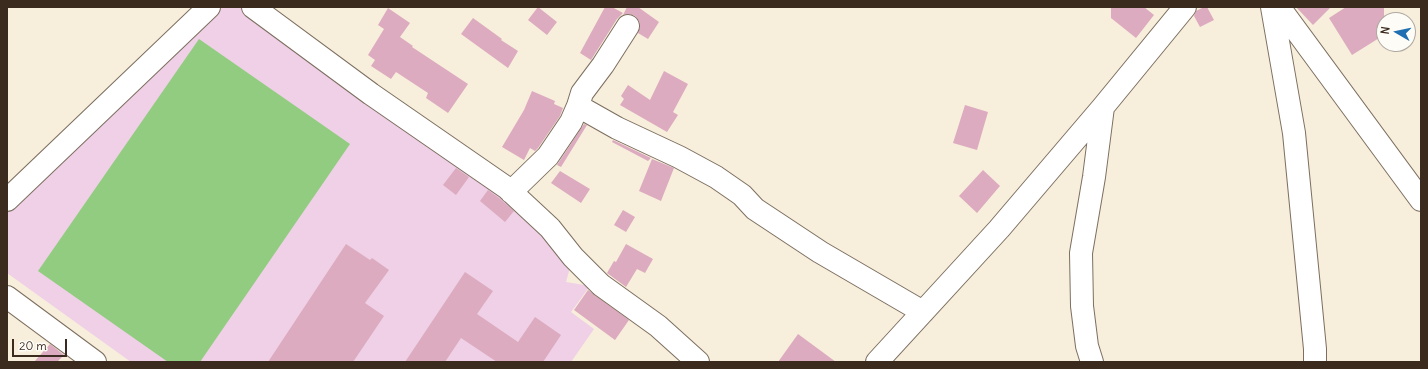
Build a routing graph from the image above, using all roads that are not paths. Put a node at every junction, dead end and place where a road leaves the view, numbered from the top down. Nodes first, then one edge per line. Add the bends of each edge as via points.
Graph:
1 (209, 7) edge
2 (252, 7) edge
3 (1185, 7) edge
4 (1272, 7) edge
5 (1279, 7) edge
6 (628, 26) dead end
7 (578, 106) junction
8 (1103, 107) junction
9 (511, 192) junction
10 (7, 200) edge
11 (1421, 200) edge
12 (7, 297) edge
13 (923, 312) junction
14 (95, 362) edge
15 (698, 362) edge
16 (877, 362) edge
17 (1092, 362) edge
18 (1315, 362) edge

1 - 10 street
2 - 9 street
3 - 8 street
4 - 18 street via 1294,133
5 - 11 street
6 - 7 street via 582,93
7 - 9 street via 571,122 548,156
7 - 13 street via 716,177 742,195 755,209 820,252
8 - 13 street via 999,229
8 - 17 street via 1080,253 1082,306 1087,346
9 - 15 street via 550,228 573,257 601,285 658,326
12 - 14 street
13 - 16 street

